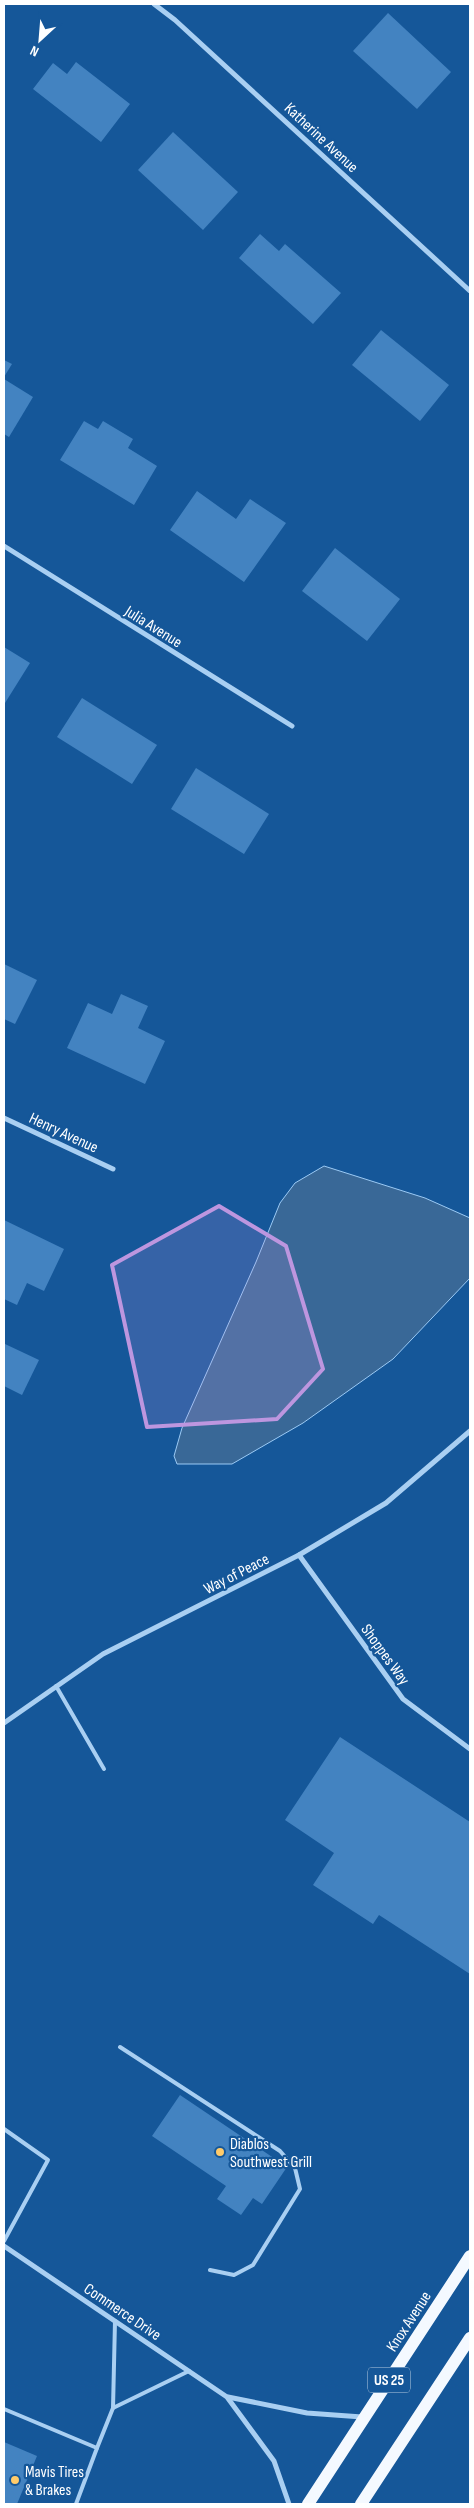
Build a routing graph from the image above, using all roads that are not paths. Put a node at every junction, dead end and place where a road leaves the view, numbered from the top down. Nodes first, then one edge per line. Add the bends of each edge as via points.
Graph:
1 (154, 4) edge
2 (470, 291) edge
3 (4, 546) edge
4 (292, 726) dead end
5 (4, 1118) edge
6 (113, 1169) dead end
7 (470, 1431) edge
8 (299, 1555) junction
9 (55, 1685) junction
10 (4, 1723) edge
11 (470, 1749) edge
12 (104, 1769) dead end
13 (120, 2047) dead end
14 (4, 2129) edge
15 (4, 2241) edge
16 (4, 2246) edge
17 (470, 2256) edge
18 (210, 2270) dead end
19 (115, 2321) junction
20 (470, 2338) edge
21 (189, 2371) junction
22 (227, 2397) junction
23 (113, 2408) junction
24 (4, 2409) edge
25 (365, 2417) junction
26 (97, 2448) junction
27 (76, 2504) edge
28 (289, 2504) edge
29 (308, 2504) edge
30 (361, 2504) edge

1 - 2 street, Katherine Avenue
3 - 4 street, Julia Avenue
5 - 6 street, Henry Avenue
7 - 8 street, Way of Peace via 386,1503
8 - 9 street, Way of Peace via 104,1654
8 - 11 street, Shoppes Way via 403,1699
9 - 10 street, Way of Peace
9 - 12 lane
13 - 18 lane via 280,2151 295,2168 300,2189 253,2265 234,2274
14 - 15 lane via 48,2160
16 - 19 street, Commerce Drive
17 - 25 main road, Knox Avenue / US 25
19 - 21 street, Commerce Drive
19 - 23 lane
20 - 30 main road, US 25
21 - 22 street, Commerce Drive
21 - 23 lane
22 - 25 street, Commerce Drive via 307,2414
22 - 28 street, Commerce Drive via 274,2461
23 - 26 lane
24 - 26 lane
25 - 29 main road, Knox Avenue / US 25
26 - 27 lane

